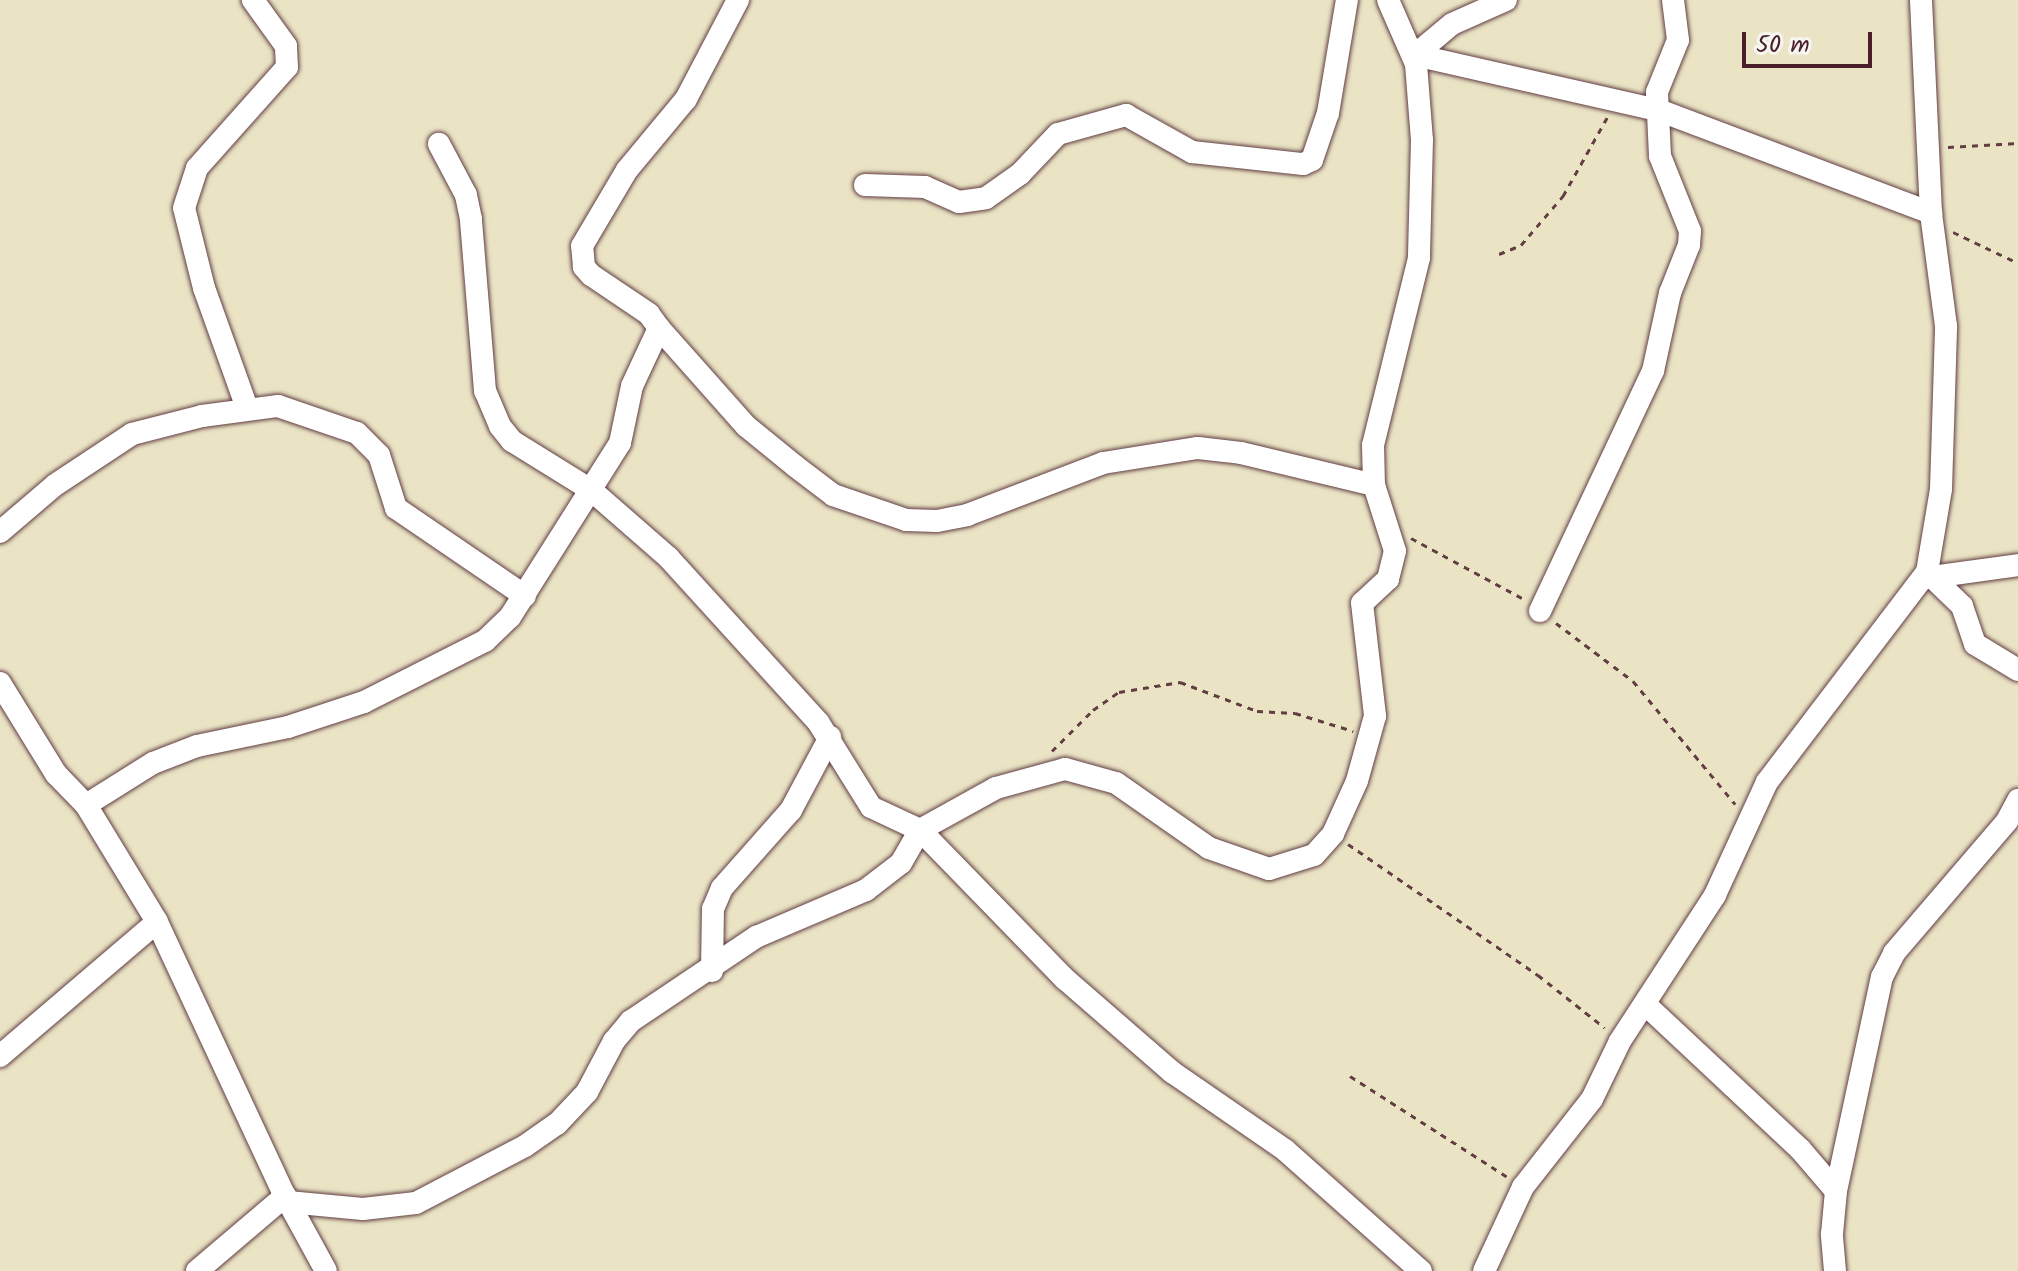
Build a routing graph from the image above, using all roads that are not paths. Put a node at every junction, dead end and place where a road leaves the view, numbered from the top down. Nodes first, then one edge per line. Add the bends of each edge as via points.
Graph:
1 (253, 0) edge
2 (738, 0) edge
3 (1347, 0) edge
4 (1388, 0) edge
5 (1506, 0) edge
6 (1673, 0) edge
7 (1921, 0) edge
8 (1415, 55) junction
9 (1661, 111) junction
10 (439, 144) dead end
11 (865, 185) dead end
12 (1932, 217) junction
13 (659, 328) junction
14 (247, 408) junction
15 (1374, 485) junction
16 (591, 490) junction
17 (0, 532) edge
18 (2018, 565) edge
19 (1929, 574) junction
20 (525, 596) junction
21 (1540, 611) road end
22 (2018, 670) edge
23 (0, 683) edge
24 (830, 737) junction
25 (2018, 800) edge
26 (86, 805) junction
27 (920, 830) junction
28 (157, 922) junction
29 (712, 971) junction
30 (1645, 1004) junction
31 (0, 1056) edge
32 (1836, 1191) junction
33 (286, 1199) junction
34 (197, 1271) edge
35 (326, 1271) edge
36 (1421, 1271) edge
37 (1484, 1271) edge
38 (1835, 1271) edge

1 - 14 street via 286,46 287,67 197,168 184,208 204,288
2 - 13 street via 706,68 627,170 582,246 584,267 591,275 649,314
3 - 11 street via 1328,113 1312,160 1303,164 1192,152 1126,115 1058,134 1020,174 986,198 959,202 917,185
4 - 8 street
5 - 8 street via 1452,24
6 - 9 street via 1678,40 1660,77
7 - 12 street
8 - 9 street
8 - 15 street via 1422,140 1419,258 1378,417
9 - 12 street
9 - 21 street via 1660,156 1690,231 1689,245 1670,293 1653,371
10 - 16 street via 466,195 471,219 491,411 512,441
12 - 19 street via 1946,364 1941,489
13 - 15 street via 746,426 795,466 833,495 906,520 967,515 1103,463 1198,448
13 - 16 street via 632,386 620,443
14 - 17 street via 132,434 55,485
14 - 20 street via 278,406 357,433 379,455 396,508
15 - 27 street via 1390,527 1393,571 1362,603 1375,693 1372,737 1333,834 1314,855 1269,869 1209,848 1103,777 1054,769 996,788
16 - 20 street
16 - 24 street via 723,614
18 - 19 street
19 - 22 street via 1962,606 1975,644
19 - 30 street via 1767,782 1715,895
20 - 26 street via 485,641 364,702 288,727 197,746 153,763
23 - 26 street via 56,774
24 - 27 street via 871,807
24 - 29 street via 791,810 722,888 713,909
25 - 32 street via 2007,821 1889,962
26 - 28 street
27 - 29 street via 890,874 866,890 756,937
27 - 36 street via 1065,979 1172,1072 1285,1150
28 - 31 street
28 - 33 street
29 - 33 street via 620,1031 595,1082 557,1124 442,1194 363,1209
30 - 32 street via 1800,1149
30 - 37 street via 1592,1099 1523,1187
32 - 38 street
33 - 34 street
33 - 35 street

